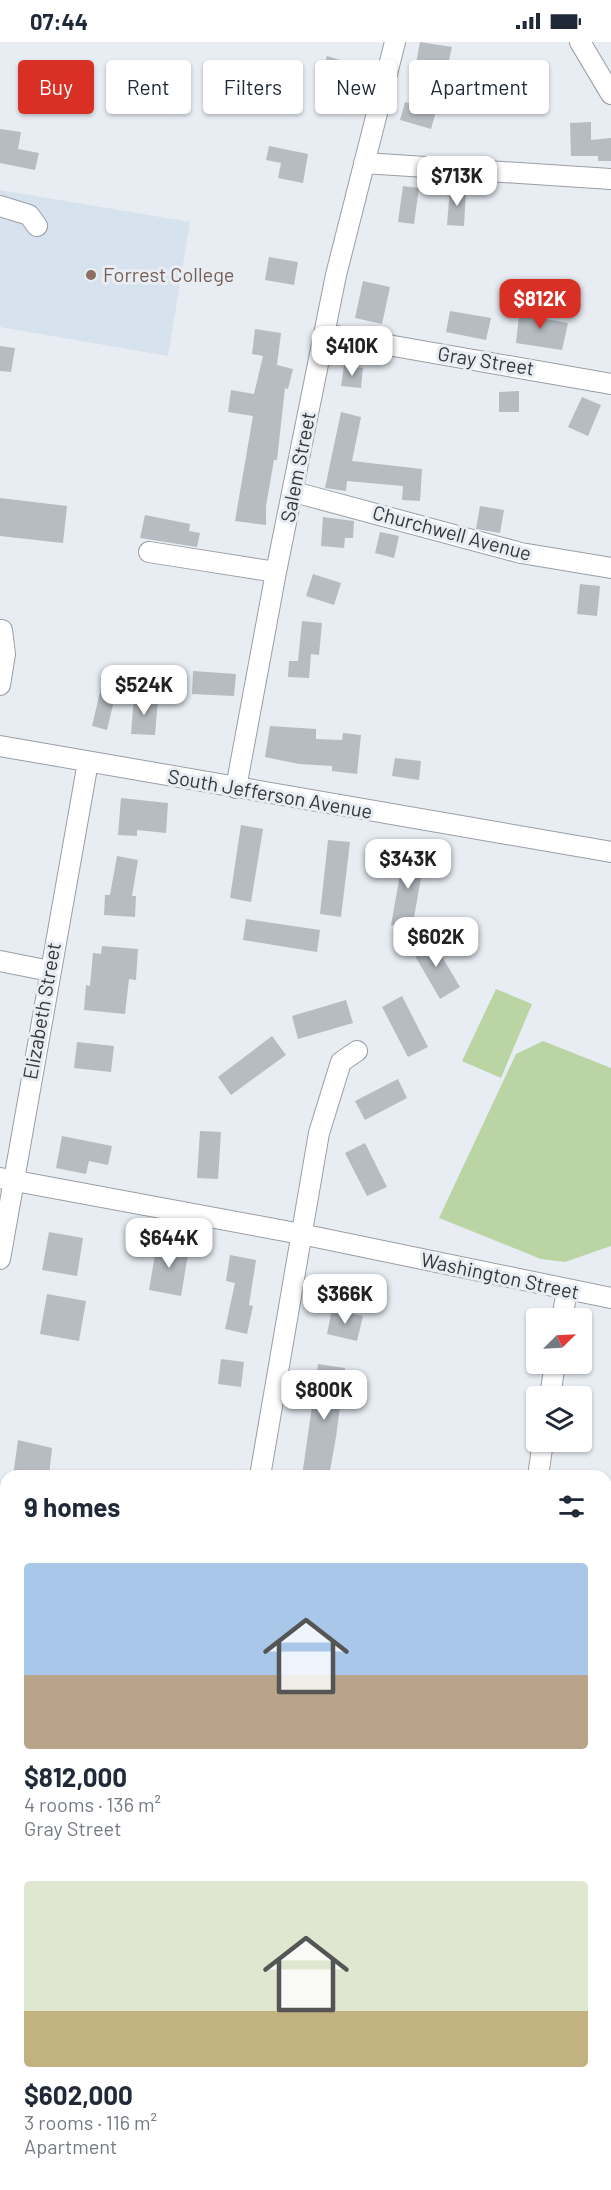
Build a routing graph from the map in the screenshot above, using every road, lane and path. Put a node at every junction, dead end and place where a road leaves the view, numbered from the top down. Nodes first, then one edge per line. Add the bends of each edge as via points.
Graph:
1 (395, 42) edge
2 (580, 42) edge
3 (611, 94) edge
4 (364, 164) junction
5 (611, 179) edge
6 (0, 206) edge
7 (37, 226) dead end
8 (325, 334) junction
9 (611, 384) edge
10 (294, 492) junction
11 (149, 552) dead end
12 (611, 568) edge
13 (276, 572) junction
14 (0, 630) edge
15 (0, 685) edge
16 (0, 746) edge
17 (88, 762) junction
18 (236, 788) junction
19 (611, 852) edge
20 (0, 961) edge
21 (50, 970) junction
22 (357, 1051) dead end
23 (7, 1179) edge
24 (302, 1234) junction
25 (0, 1259) edge
26 (567, 1291) junction
27 (611, 1299) edge
28 (564, 1308) edge
29 (542, 1452) edge
30 (261, 1470) edge
31 (539, 1470) edge

1 - 4 street, Salem Street
2 - 3 street
4 - 5 street
4 - 8 street, Salem Street
6 - 7 street via 29,215
8 - 9 street, Gray Street
8 - 10 street, Salem Street
10 - 12 street, Churchwell Avenue via 521,553
10 - 13 street, Salem Street
11 - 13 street
13 - 18 street, Salem Street
14 - 15 street via 5,654
16 - 17 street, South Jefferson Avenue
17 - 18 street, South Jefferson Avenue
17 - 21 street, Elizabeth Street
18 - 19 street, South Jefferson Avenue
20 - 21 street
21 - 23 street, Elizabeth Street
22 - 24 street via 341,1062 319,1133
23 - 24 street, Washington Street
23 - 25 street, Elizabeth Street
24 - 26 street, Washington Street
24 - 30 street
26 - 27 street, Washington Street
26 - 28 street
29 - 31 street

